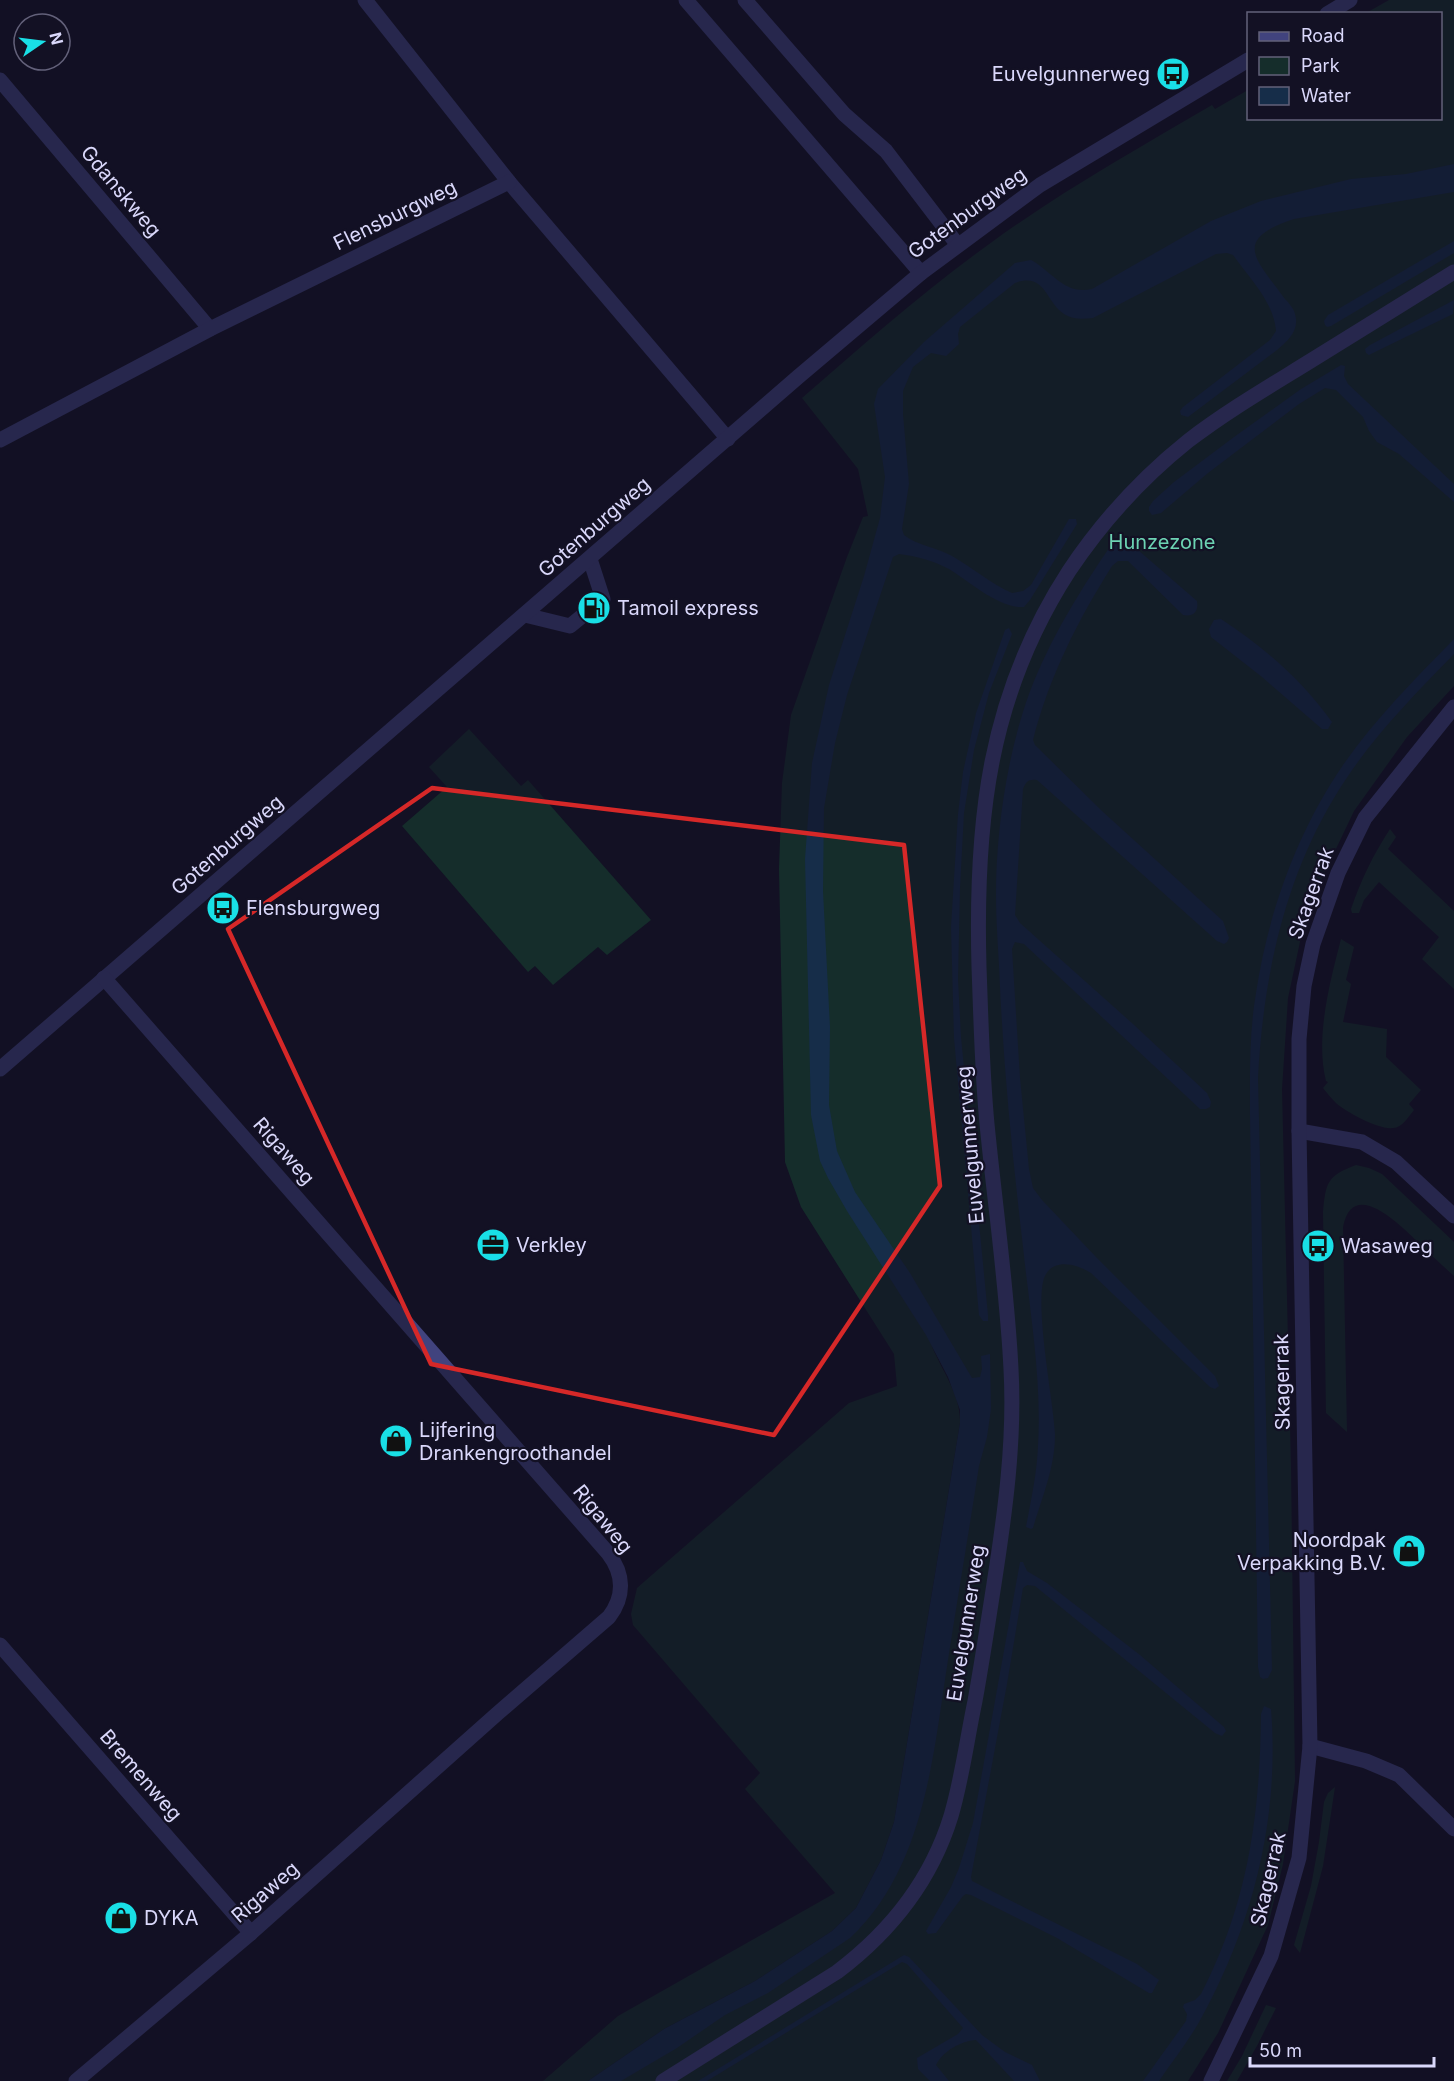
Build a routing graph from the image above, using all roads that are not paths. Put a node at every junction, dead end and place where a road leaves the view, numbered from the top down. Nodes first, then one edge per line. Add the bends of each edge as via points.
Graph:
1 (365, 0) edge
2 (686, 0) edge
3 (745, 0) edge
4 (1350, 0) edge
5 (1330, 12) edge
6 (1247, 61) edge
7 (0, 80) edge
8 (509, 182) junction
9 (957, 244) junction
10 (1454, 272) edge
11 (921, 273) junction
12 (210, 329) junction
13 (728, 439) junction
14 (0, 440) edge
15 (590, 559) junction
16 (525, 615) junction
17 (1454, 707) edge
18 (104, 978) junction
19 (0, 1069) edge
20 (1299, 1131) junction
21 (1454, 1216) edge
22 (0, 1646) edge
23 (1310, 1746) junction
24 (1454, 1829) edge
25 (251, 1933) junction
26 (76, 2081) edge
27 (663, 2081) edge
28 (1211, 2081) edge

1 - 8 street
2 - 11 street
3 - 9 street via 844,114 886,151
4 - 5 street
6 - 9 street, Gotenburgweg via 1050,179
7 - 12 street, Gdanskweg
8 - 12 street, Flensburgweg
8 - 13 street
9 - 11 street, Gotenburgweg
10 - 27 street, Euvelgunnerweg via 1263,391 1168,458 1090,541 1052,600 1020,664 990,770 977,910 987,1121 1011,1367 1010,1448 979,1678 952,1810 942,1842 918,1888 861,1954
11 - 13 street, Gotenburgweg
12 - 14 street, Flensburgweg
13 - 15 street, Gotenburgweg
15 - 16 street, Gotenburgweg
15 - 16 street via 603,599 570,626
16 - 18 street, Gotenburgweg
17 - 20 street, Skagerrak via 1365,818 1338,873 1313,944 1304,986 1299,1039
18 - 19 street, Gotenburgweg
18 - 25 street, Rigaweg via 608,1553 622,1586 609,1617
20 - 21 street via 1362,1142 1395,1162
20 - 23 street, Skagerrak
22 - 25 street, Bremenweg
23 - 24 street via 1399,1775
23 - 28 street, Skagerrak via 1299,1858 1271,1956
25 - 26 street, Rigaweg

